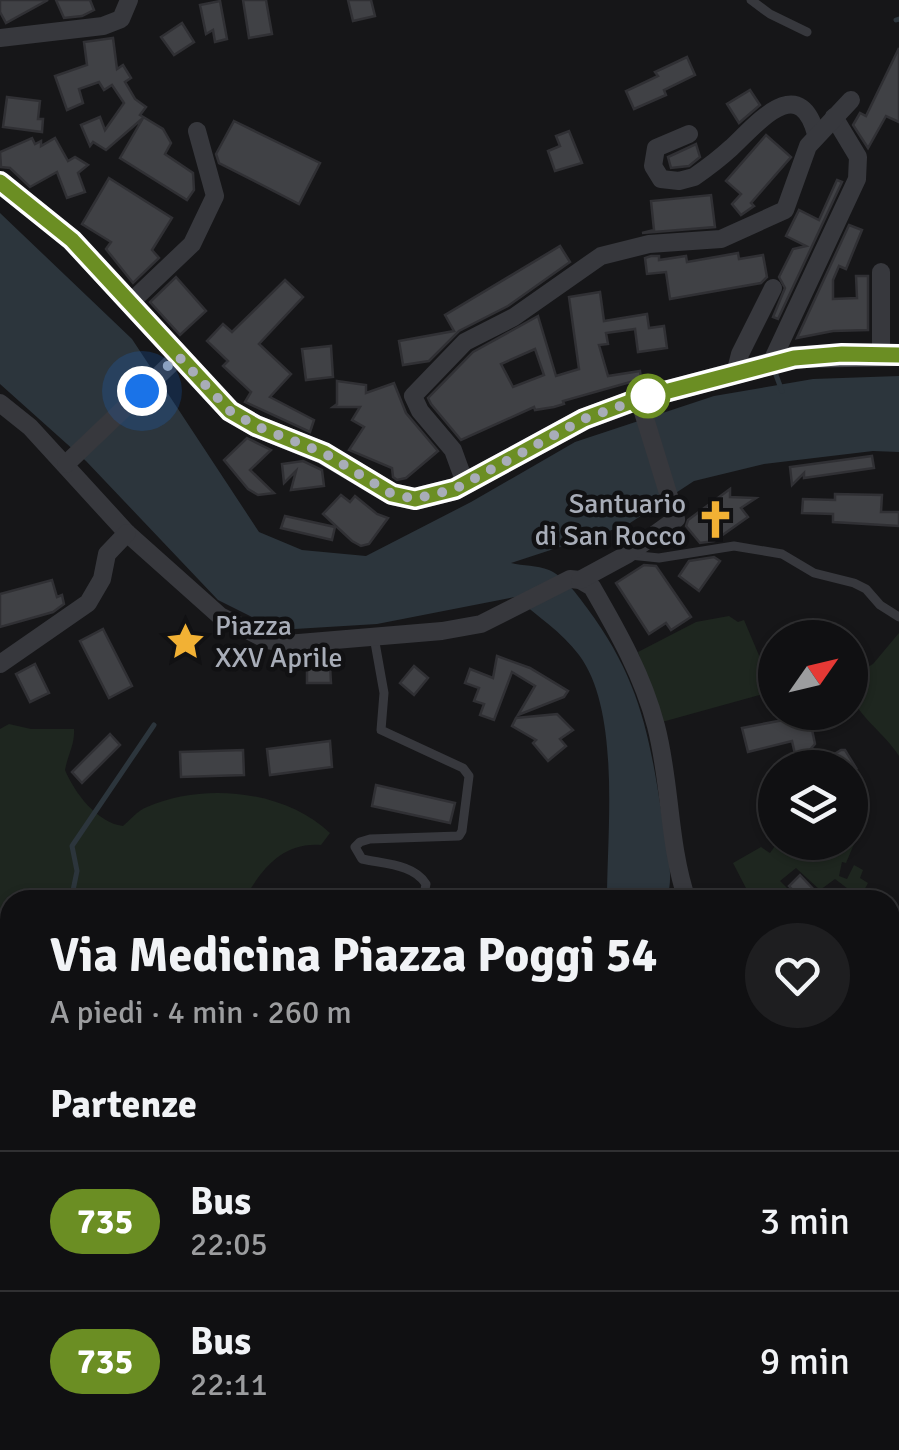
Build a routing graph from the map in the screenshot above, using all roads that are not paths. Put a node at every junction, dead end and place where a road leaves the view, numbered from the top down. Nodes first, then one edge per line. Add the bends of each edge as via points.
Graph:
1 (128, 0) edge
2 (751, 0) edge
3 (808, 32) dead end
4 (0, 38) edge
5 (851, 100) dead end
6 (834, 117) junction
7 (196, 131) dead end
8 (689, 134) dead end
9 (816, 134) junction
10 (0, 182) edge
11 (881, 272) dead end
12 (773, 288) dead end
13 (131, 302) junction
14 (890, 355) edge
15 (172, 363) junction
16 (771, 364) junction
17 (734, 374) junction
18 (0, 403) edge
19 (640, 403) junction
20 (69, 461) junction
21 (465, 483) junction
22 (127, 533) junction
23 (628, 554) junction
24 (575, 580) junction
25 (899, 617) edge
26 (374, 636) junction
27 (0, 664) edge
28 (425, 890) edge
29 (685, 890) edge

1 - 4 street via 121,19 103,26
2 - 3 lane
5 - 6 street
6 - 9 street
6 - 16 street via 858,157 857,179
7 - 13 street via 215,196 192,244
8 - 9 street via 656,148 653,166 661,179 694,177 770,111 786,105 806,110
9 - 21 street via 785,210 721,239 649,244 601,256 514,318 465,342 412,396 454,450
10 - 13 main road via 72,240
11 - 14 street
12 - 17 street
13 - 15 main road
14 - 16 main road via 810,356
15 - 20 street
15 - 21 main road via 230,411 324,453 392,494 415,499
16 - 17 main road
17 - 19 main road
18 - 20 street
19 - 21 main road via 584,419
19 - 23 street via 676,519
20 - 22 street
22 - 26 street via 220,616 267,640
22 - 27 street via 106,554 88,603
23 - 24 street
23 - 25 lane via 659,558 734,546 782,554 814,573 866,589
24 - 26 street via 468,626
24 - 29 street via 592,588 642,682 657,730
26 - 28 lane via 384,693 381,730 470,776 458,836 370,840 355,848 362,859 414,871

